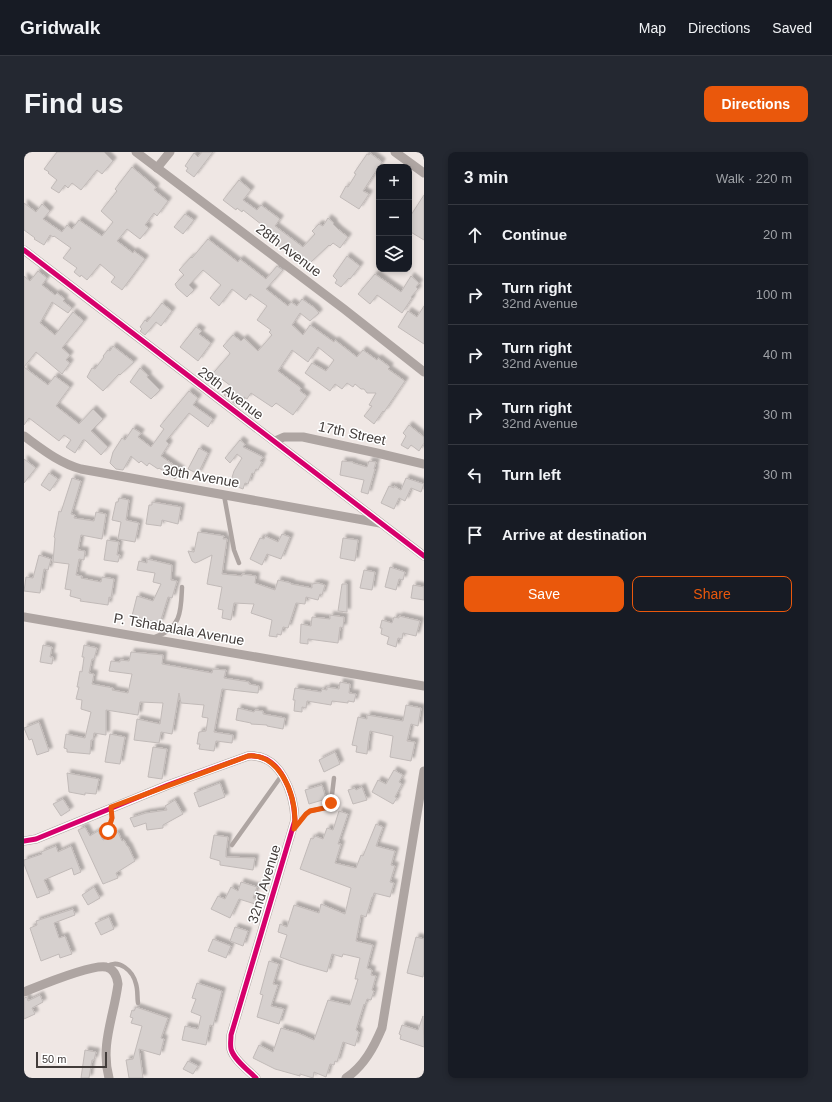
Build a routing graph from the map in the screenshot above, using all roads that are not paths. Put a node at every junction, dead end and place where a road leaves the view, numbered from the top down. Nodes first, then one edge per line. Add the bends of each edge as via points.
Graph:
1 (136, 152) edge
2 (170, 152) edge
3 (396, 152) edge
4 (157, 168) junction
5 (423, 171) edge
6 (24, 250) edge
7 (424, 372) edge
8 (24, 436) edge
9 (275, 441) junction
10 (424, 464) edge
11 (224, 495) junction
12 (381, 523) junction
13 (424, 556) edge
14 (239, 563) dead end
15 (182, 587) dead end
16 (24, 616) edge
17 (150, 639) junction
18 (424, 686) edge
19 (424, 771) edge
20 (282, 775) junction
21 (334, 778) dead end
22 (111, 807) junction
23 (294, 829) junction
24 (108, 831) dead end
25 (24, 841) edge
26 (232, 845) dead end
27 (106, 967) junction
28 (24, 992) edge
29 (138, 1003) dead end
30 (109, 1078) edge
31 (256, 1078) edge
32 (346, 1078) edge

1 - 4 street, 28th Avenue
2 - 4 street
3 - 5 street
4 - 7 street, 28th Avenue
6 - 9 street, 29th Avenue
8 - 11 street, 30th Avenue via 56,459 72,466
9 - 10 street, 17th Street via 284,437 303,437
9 - 12 street, 29th Avenue
11 - 12 street, 30th Avenue
11 - 14 lane via 234,550
12 - 13 street, 29th Avenue
15 - 17 lane via 181,613 177,621 163,635
16 - 17 street, P. Tshabalala Avenue
17 - 18 street, P. Tshabalala Avenue
19 - 32 street via 420,813 382,1028 374,1048 364,1062
20 - 22 street, 32nd Avenue via 266,760 248,756
20 - 23 street, 32nd Avenue via 292,798
20 - 26 lane
21 - 23 lane via 329,807 310,811
22 - 24 lane via 112,818
22 - 25 street, 32nd Avenue via 36,839
23 - 31 street, 32nd Avenue via 231,1035 231,1048 234,1054
27 - 28 street via 85,970
27 - 29 lane via 117,964 128,969 136,984
27 - 30 street via 113,971 118,984 106,1048 105,1059

